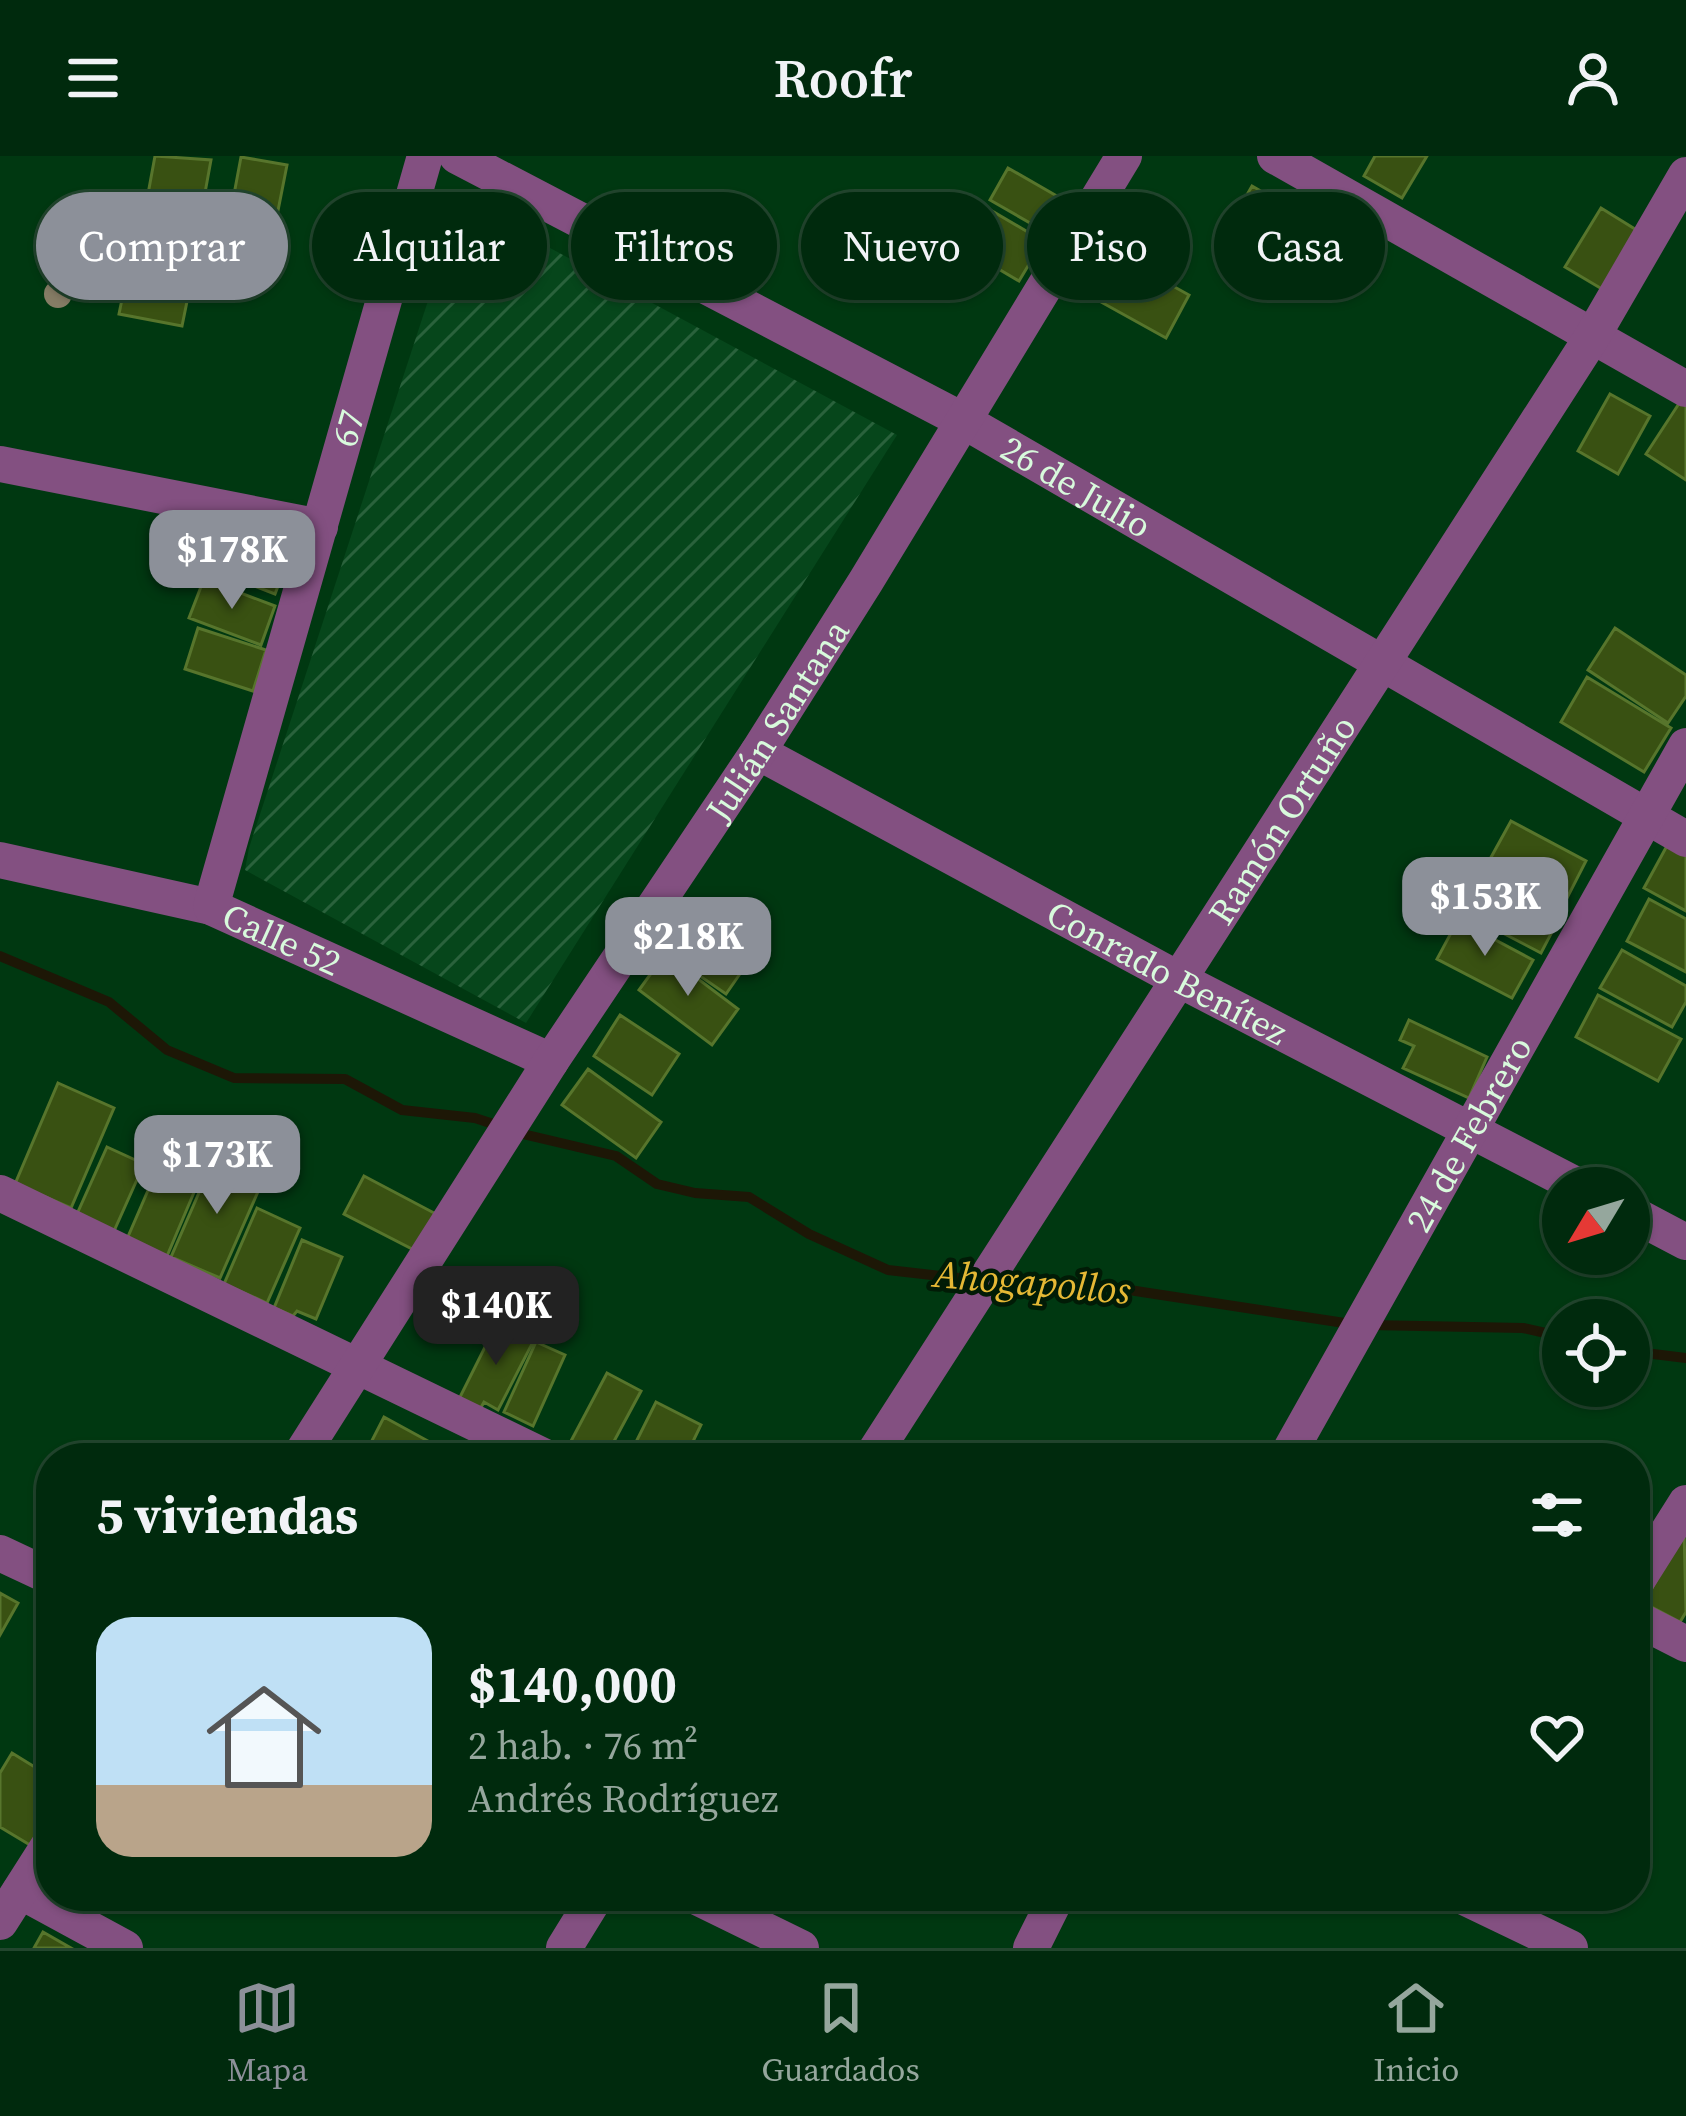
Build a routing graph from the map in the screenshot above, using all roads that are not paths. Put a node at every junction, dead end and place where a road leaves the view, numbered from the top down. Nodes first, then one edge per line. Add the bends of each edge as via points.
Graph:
1 (425, 156) edge
2 (457, 156) edge
3 (1124, 156) edge
4 (1275, 156) edge
5 (1686, 175) edge
6 (1592, 337) junction
7 (1686, 389) edge
8 (962, 420) junction
9 (0, 464) edge
10 (320, 527) junction
11 (1382, 665) junction
12 (1686, 746) edge
13 (758, 752) junction
14 (1647, 819) junction
15 (1686, 839) edge
16 (0, 860) edge
17 (212, 908) junction
18 (1178, 980) junction
19 (551, 1061) junction
20 (1470, 1130) junction
21 (1542, 1167) edge
22 (0, 1192) edge
23 (1650, 1223) edge
24 (1686, 1242) edge
25 (357, 1367) junction
26 (309, 1443) edge
27 (516, 1443) edge
28 (881, 1443) edge
29 (1305, 1443) edge
30 (1686, 1503) edge
31 (0, 1553) edge
32 (1650, 1560) edge
33 (36, 1570) edge
34 (1650, 1626) edge
35 (1686, 1644) edge
36 (36, 1866) edge
37 (10, 1906) edge
38 (586, 1911) edge
39 (725, 1911) edge
40 (1050, 1911) edge
41 (1493, 1911) edge
42 (125, 1948) edge
43 (563, 1948) edge
44 (800, 1948) edge
45 (1031, 1948) edge
46 (1570, 1948) edge

1 - 10 street, 67
2 - 8 street, 26 de Julio
3 - 8 street, Julián Santana
4 - 6 street
5 - 6 street, Ramón Ortuño
6 - 7 street
6 - 11 street, Ramón Ortuño
8 - 11 street, 26 de Julio
8 - 13 street, Julián Santana
9 - 10 street
10 - 17 street, 67
11 - 14 street, 26 de Julio
11 - 18 street, Ramón Ortuño
12 - 14 street, 24 de Febrero
13 - 18 street, Conrado Benítez
13 - 19 street, Julián Santana
14 - 15 street, 26 de Julio
14 - 20 street, 24 de Febrero
16 - 17 street, Calle 52
17 - 19 street, Calle 52
18 - 20 street, Conrado Benítez
18 - 28 street, Ramón Ortuño
19 - 25 street, Julián Santana
20 - 21 street, Conrado Benítez
20 - 29 street, 24 de Febrero
22 - 25 street
23 - 24 street
25 - 26 street, Julián Santana
25 - 27 street
30 - 32 street
31 - 33 street
34 - 35 street
36 - 37 street
37 - 42 street
38 - 43 street
39 - 44 street
40 - 45 street
41 - 46 street

